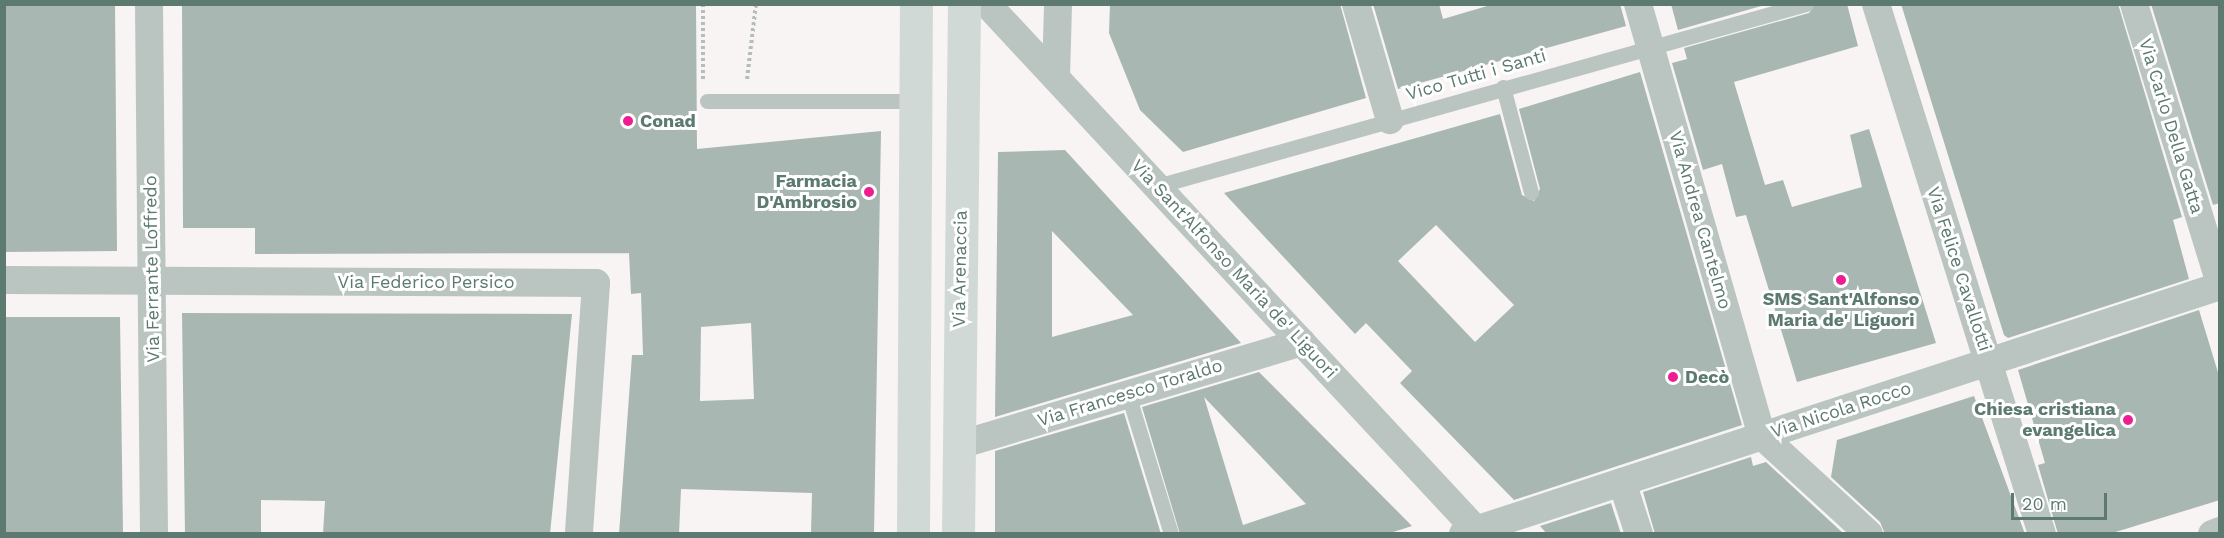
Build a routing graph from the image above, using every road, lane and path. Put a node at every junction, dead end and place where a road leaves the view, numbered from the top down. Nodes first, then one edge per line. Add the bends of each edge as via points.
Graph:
1 (149, 4) edge
2 (703, 4) edge
3 (756, 4) edge
4 (916, 4) edge
5 (964, 4) edge
6 (987, 4) edge
7 (1356, 4) edge
8 (1638, 4) edge
9 (1806, 4) edge
10 (1876, 4) edge
11 (2134, 4) edge
12 (1057, 9) edge
13 (1011, 30) junction
14 (1650, 45) junction
15 (1056, 77) junction
16 (703, 79) dead end
17 (747, 82) dead end
18 (1503, 87) junction
19 (707, 101) dead end
20 (914, 101) junction
21 (1390, 120) junction
22 (1157, 186) junction
23 (1531, 192) dead end
24 (4, 280) edge
25 (152, 281) junction
26 (2220, 285) edge
27 (1302, 342) junction
28 (1989, 362) junction
29 (1128, 394) junction
30 (1762, 436) junction
31 (959, 445) junction
32 (1622, 482) junction
33 (2220, 531) edge
34 (1473, 532) edge
35 (154, 534) edge
36 (579, 534) edge
37 (913, 534) edge
38 (958, 534) edge
39 (1171, 534) edge
40 (1639, 534) edge
41 (1869, 534) edge
42 (2042, 534) edge
43 (2212, 534) edge

1 - 25 street, Via Ferrante Loffredo
2 - 16 path
3 - 17 path
4 - 20 main road
5 - 31 main road, Via Arenaccia
6 - 13 street, Via Sant'Alfonso Maria de' Liguori
7 - 21 street
8 - 14 street, Via Andrea Cantelmo
9 - 14 lane, Vico Tutti i Santi via 1681,42
10 - 28 street, Via Felice Cavallotti
11 - 26 street, Via Carlo Della Gatta
12 - 13 street
12 - 15 street
13 - 15 street, Via Sant'Alfonso Maria de' Liguori
14 - 18 lane, Vico Tutti i Santi
14 - 30 street, Via Andrea Cantelmo
15 - 22 street, Via Sant'Alfonso Maria de' Liguori
18 - 21 lane, Vico Tutti i Santi
18 - 23 lane
19 - 20 lane
20 - 37 main road
21 - 22 lane, Vico Tutti i Santi
22 - 27 street, Via Sant'Alfonso Maria de' Liguori
24 - 25 street, Via Federico Persico
25 - 35 street, Via Ferrante Loffredo
25 - 36 street, Via Federico Persico via 596,283
26 - 28 street, Via Nicola Rocco
27 - 29 street, Via Francesco Toraldo
27 - 34 street, Via Sant'Alfonso Maria de' Liguori
28 - 30 street, Via Nicola Rocco
28 - 42 street, Via Felice Cavallotti
29 - 31 street, Via Francesco Toraldo
29 - 39 lane
30 - 32 street, Via Nicola Rocco
30 - 41 street
31 - 38 main road, Via Arenaccia
32 - 34 street, Via Nicola Rocco
32 - 40 street
33 - 43 street

